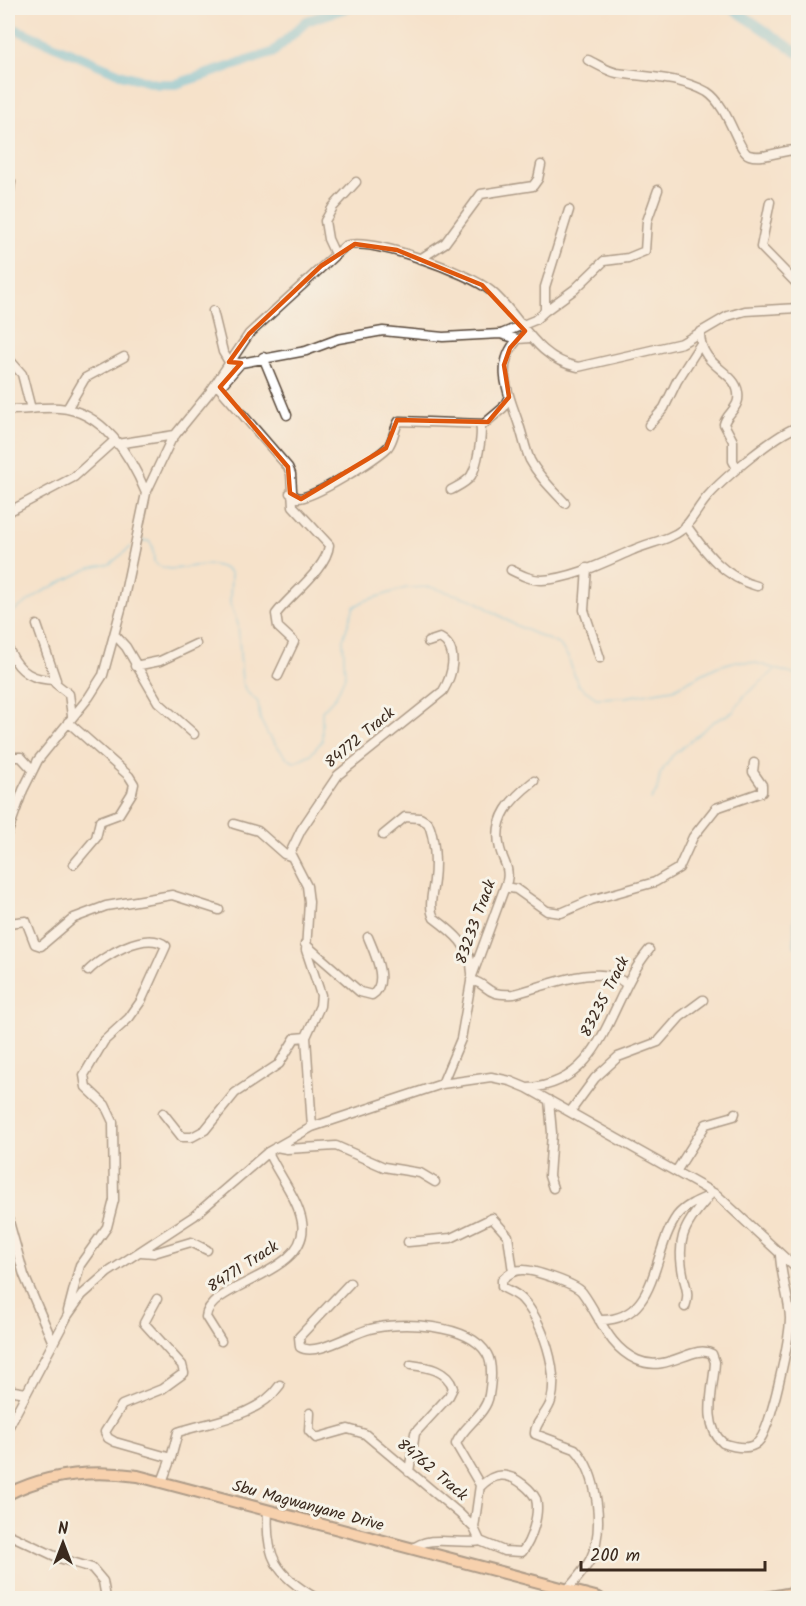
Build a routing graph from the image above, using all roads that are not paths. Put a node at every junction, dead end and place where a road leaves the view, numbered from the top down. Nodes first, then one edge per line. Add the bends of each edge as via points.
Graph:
1 (588, 60) dead end
2 (798, 150) edge
3 (540, 165) dead end
4 (11, 182) dead end
5 (356, 182) dead end
6 (658, 190) dead end
7 (770, 202) dead end
8 (8, 203) edge
9 (569, 210) dead end
10 (335, 254) junction
11 (420, 259) junction
12 (798, 285) edge
13 (798, 308) edge
14 (213, 310) dead end
15 (545, 311) junction
16 (521, 327) junction
17 (500, 334) junction
18 (700, 334) junction
19 (530, 338) junction
20 (518, 339) junction
21 (700, 345) junction
22 (124, 357) dead end
23 (263, 357) junction
24 (8, 358) edge
25 (229, 362) junction
26 (241, 363) junction
27 (218, 386) junction
28 (509, 397) junction
29 (8, 410) edge
30 (31, 410) junction
31 (67, 410) junction
32 (287, 415) dead end
33 (480, 424) junction
34 (649, 425) dead end
35 (798, 427) edge
36 (175, 435) junction
37 (116, 442) junction
38 (737, 468) junction
39 (451, 490) dead end
40 (146, 493) junction
41 (290, 493) junction
42 (565, 503) dead end
43 (8, 512) edge
44 (686, 525) junction
45 (586, 568) junction
46 (511, 570) dead end
47 (757, 586) dead end
48 (37, 625) dead end
49 (115, 636) junction
50 (428, 642) dead end
51 (196, 644) dead end
52 (10, 652) dead end
53 (600, 658) dead end
54 (135, 666) junction
55 (278, 676) dead end
56 (56, 680) junction
57 (70, 719) junction
58 (194, 734) dead end
59 (8, 757) edge
60 (754, 763) dead end
61 (33, 770) junction
62 (534, 781) dead end
63 (234, 824) dead end
64 (8, 832) edge
65 (383, 835) dead end
66 (290, 856) junction
67 (74, 864) dead end
68 (505, 887) junction
69 (219, 910) dead end
70 (8, 923) edge
71 (368, 937) dead end
72 (305, 943) junction
73 (649, 950) dead end
74 (88, 971) dead end
75 (472, 978) junction
76 (626, 984) junction
77 (703, 1000) dead end
78 (306, 1037) junction
79 (442, 1083) junction
80 (527, 1088) junction
81 (549, 1100) junction
82 (570, 1112) junction
83 (163, 1113) dead end
84 (735, 1113) dead end
85 (312, 1127) junction
86 (272, 1149) junction
87 (677, 1170) junction
88 (435, 1182) dead end
89 (553, 1188) dead end
90 (710, 1193) junction
91 (8, 1218) edge
92 (408, 1242) dead end
93 (12, 1247) edge
94 (207, 1250) dead end
95 (140, 1252) junction
96 (780, 1255) junction
97 (798, 1270) edge
98 (513, 1272) junction
99 (350, 1283) dead end
100 (157, 1299) dead end
101 (685, 1307) dead end
102 (68, 1315) junction
103 (599, 1320) junction
104 (221, 1341) dead end
105 (53, 1343) junction
106 (411, 1365) dead end
107 (280, 1385) dead end
108 (8, 1390) edge
109 (26, 1393) junction
110 (310, 1413) dead end
111 (8, 1428) edge
112 (171, 1458) junction
113 (409, 1472) junction
114 (162, 1482) junction
115 (480, 1488) junction
116 (8, 1494) edge
117 (268, 1511) junction
118 (474, 1528) junction
119 (8, 1534) edge
120 (480, 1540) junction
121 (413, 1549) junction
122 (567, 1590) junction
123 (798, 1592) edge
124 (106, 1599) edge
125 (316, 1599) edge
126 (599, 1599) edge
127 (765, 1599) edge

1 - 2 street via 614,72 656,77 706,92 727,114 747,155
3 - 11 street via 533,186 482,194 445,243
4 - 8 street
5 - 10 street via 325,221
6 - 15 street via 647,221 645,250 628,258 604,261
7 - 12 street via 761,246
9 - 15 street via 545,287
10 - 11 street via 350,244 362,244
10 - 25 street via 249,334
11 - 16 street via 483,285
13 - 18 street via 745,311 728,316
14 - 25 street
15 - 16 street
16 - 17 street
16 - 19 street
17 - 20 street
17 - 23 street via 457,337 375,332 338,339 306,351
18 - 19 street via 653,351 578,367 562,363
18 - 21 street
19 - 20 street
20 - 28 street via 504,365
21 - 34 street via 664,408
21 - 38 street via 710,362 729,375 738,393 736,405 724,424
22 - 31 street via 85,378
23 - 26 street
23 - 32 street
24 - 30 street via 22,374
25 - 26 street
25 - 27 street
26 - 27 street
27 - 36 street
27 - 41 street via 288,467 292,478
28 - 33 street via 500,411
28 - 42 street via 531,461
29 - 30 street
30 - 31 street
31 - 37 street via 96,421
33 - 39 street via 482,434 473,472
33 - 41 street via 399,421 390,444 359,468 309,496 298,498
35 - 38 street
36 - 37 street
36 - 40 street
37 - 40 street
37 - 43 street via 74,477
38 - 44 street via 706,498
40 - 49 street
41 - 55 street via 297,513 329,547 300,589 276,614 276,624 294,642
44 - 45 street via 663,540
44 - 47 street via 731,576
45 - 46 street via 542,580
45 - 53 street via 584,610
48 - 56 street
49 - 54 street via 126,647
49 - 57 street via 103,675
50 - 66 street, 84772 Track via 440,638 450,652 452,674 443,691 333,780 301,830
51 - 54 street via 160,661
52 - 56 street via 27,674 40,680
54 - 58 street via 164,710
56 - 57 street via 54,683 69,694
57 - 61 street
57 - 67 street via 134,784 119,814 100,821 96,838
59 - 61 street via 21,756
60 - 68 street via 753,772 762,792 716,808 693,837 679,868 662,880 591,900 561,913 547,912 521,892
61 - 64 street
62 - 68 street, 83233 Track via 510,801 500,821 499,847 508,873
63 - 66 street via 258,831
65 - 75 street via 405,817 428,823 435,876 431,912 468,951
66 - 72 street via 307,886
68 - 75 street, 83233 Track
69 - 70 street via 172,895 106,906 74,918 40,946 35,944 26,921
71 - 72 street via 380,976 377,991 369,995 360,992
72 - 78 street via 321,995
73 - 76 street, 83235 Track
74 - 102 street via 117,949 152,942 166,946 141,1001 104,1041 84,1076 86,1087 105,1105 112,1122 114,1200 107,1227 80,1265
75 - 76 street via 490,993 499,994 602,974 617,976
75 - 79 street, 83233 Track via 461,1039
76 - 80 street, 83235 Track via 603,1037 589,1057 556,1084
77 - 82 street via 680,1017 658,1042 618,1057 594,1078
78 - 83 street via 295,1038 275,1068 235,1093 201,1133 182,1137
78 - 85 street
79 - 80 street via 491,1077
79 - 85 street
80 - 81 street
81 - 82 street
81 - 89 street via 549,1180
82 - 87 street
84 - 87 street via 706,1124
85 - 86 street
86 - 88 street via 336,1146 384,1167 420,1173
86 - 95 street via 194,1216
86 - 104 street, 84771 Track via 298,1208 302,1236 287,1258 209,1308 206,1317
87 - 90 street
90 - 96 street via 736,1210
90 - 101 street via 681,1238 688,1295
90 - 103 street via 678,1216 664,1242 661,1260 647,1291 633,1309 619,1319
91 - 93 street
92 - 98 street via 451,1238 492,1218 508,1236
93 - 105 street
94 - 95 street via 191,1242 154,1253
95 - 102 street via 96,1281
96 - 97 street
96 - 103 street via 789,1334 774,1410 763,1436 754,1445 730,1446 714,1434 712,1354 699,1351 669,1363 644,1363 612,1341
98 - 103 street via 532,1270 577,1287
98 - 122 street via 500,1285 528,1307 546,1347 553,1375 550,1405 535,1434 575,1449 596,1490 592,1554
99 - 115 street via 299,1337 300,1347 314,1350 369,1329 407,1325 430,1326 461,1335 486,1352 490,1364 488,1398 456,1444
100 - 112 street via 144,1323 182,1365 184,1373 162,1389 123,1405 106,1436
102 - 105 street
105 - 109 street
106 - 113 street via 441,1373 453,1388 415,1433
107 - 112 street via 260,1405 218,1422 181,1431 175,1438
108 - 109 street
109 - 111 street
110 - 113 street, 84762 Track via 308,1426 313,1437 355,1430 373,1440
112 - 114 street
113 - 118 street, 84762 Track
114 - 116 main road, Sbu Magwanyane Drive via 96,1472 40,1481
114 - 117 main road, Sbu Magwanyane Drive
115 - 118 street
115 - 120 street via 490,1478 511,1476 533,1494 537,1515 522,1552 504,1551
117 - 121 main road, Sbu Magwanyane Drive
117 - 125 street via 267,1542 273,1560
118 - 120 street, 84762 Track
119 - 124 street via 59,1558 92,1568 104,1581
120 - 121 street via 427,1540
121 - 122 main road, Sbu Magwanyane Drive
122 - 126 main road, Sbu Magwanyane Drive
123 - 127 main road

